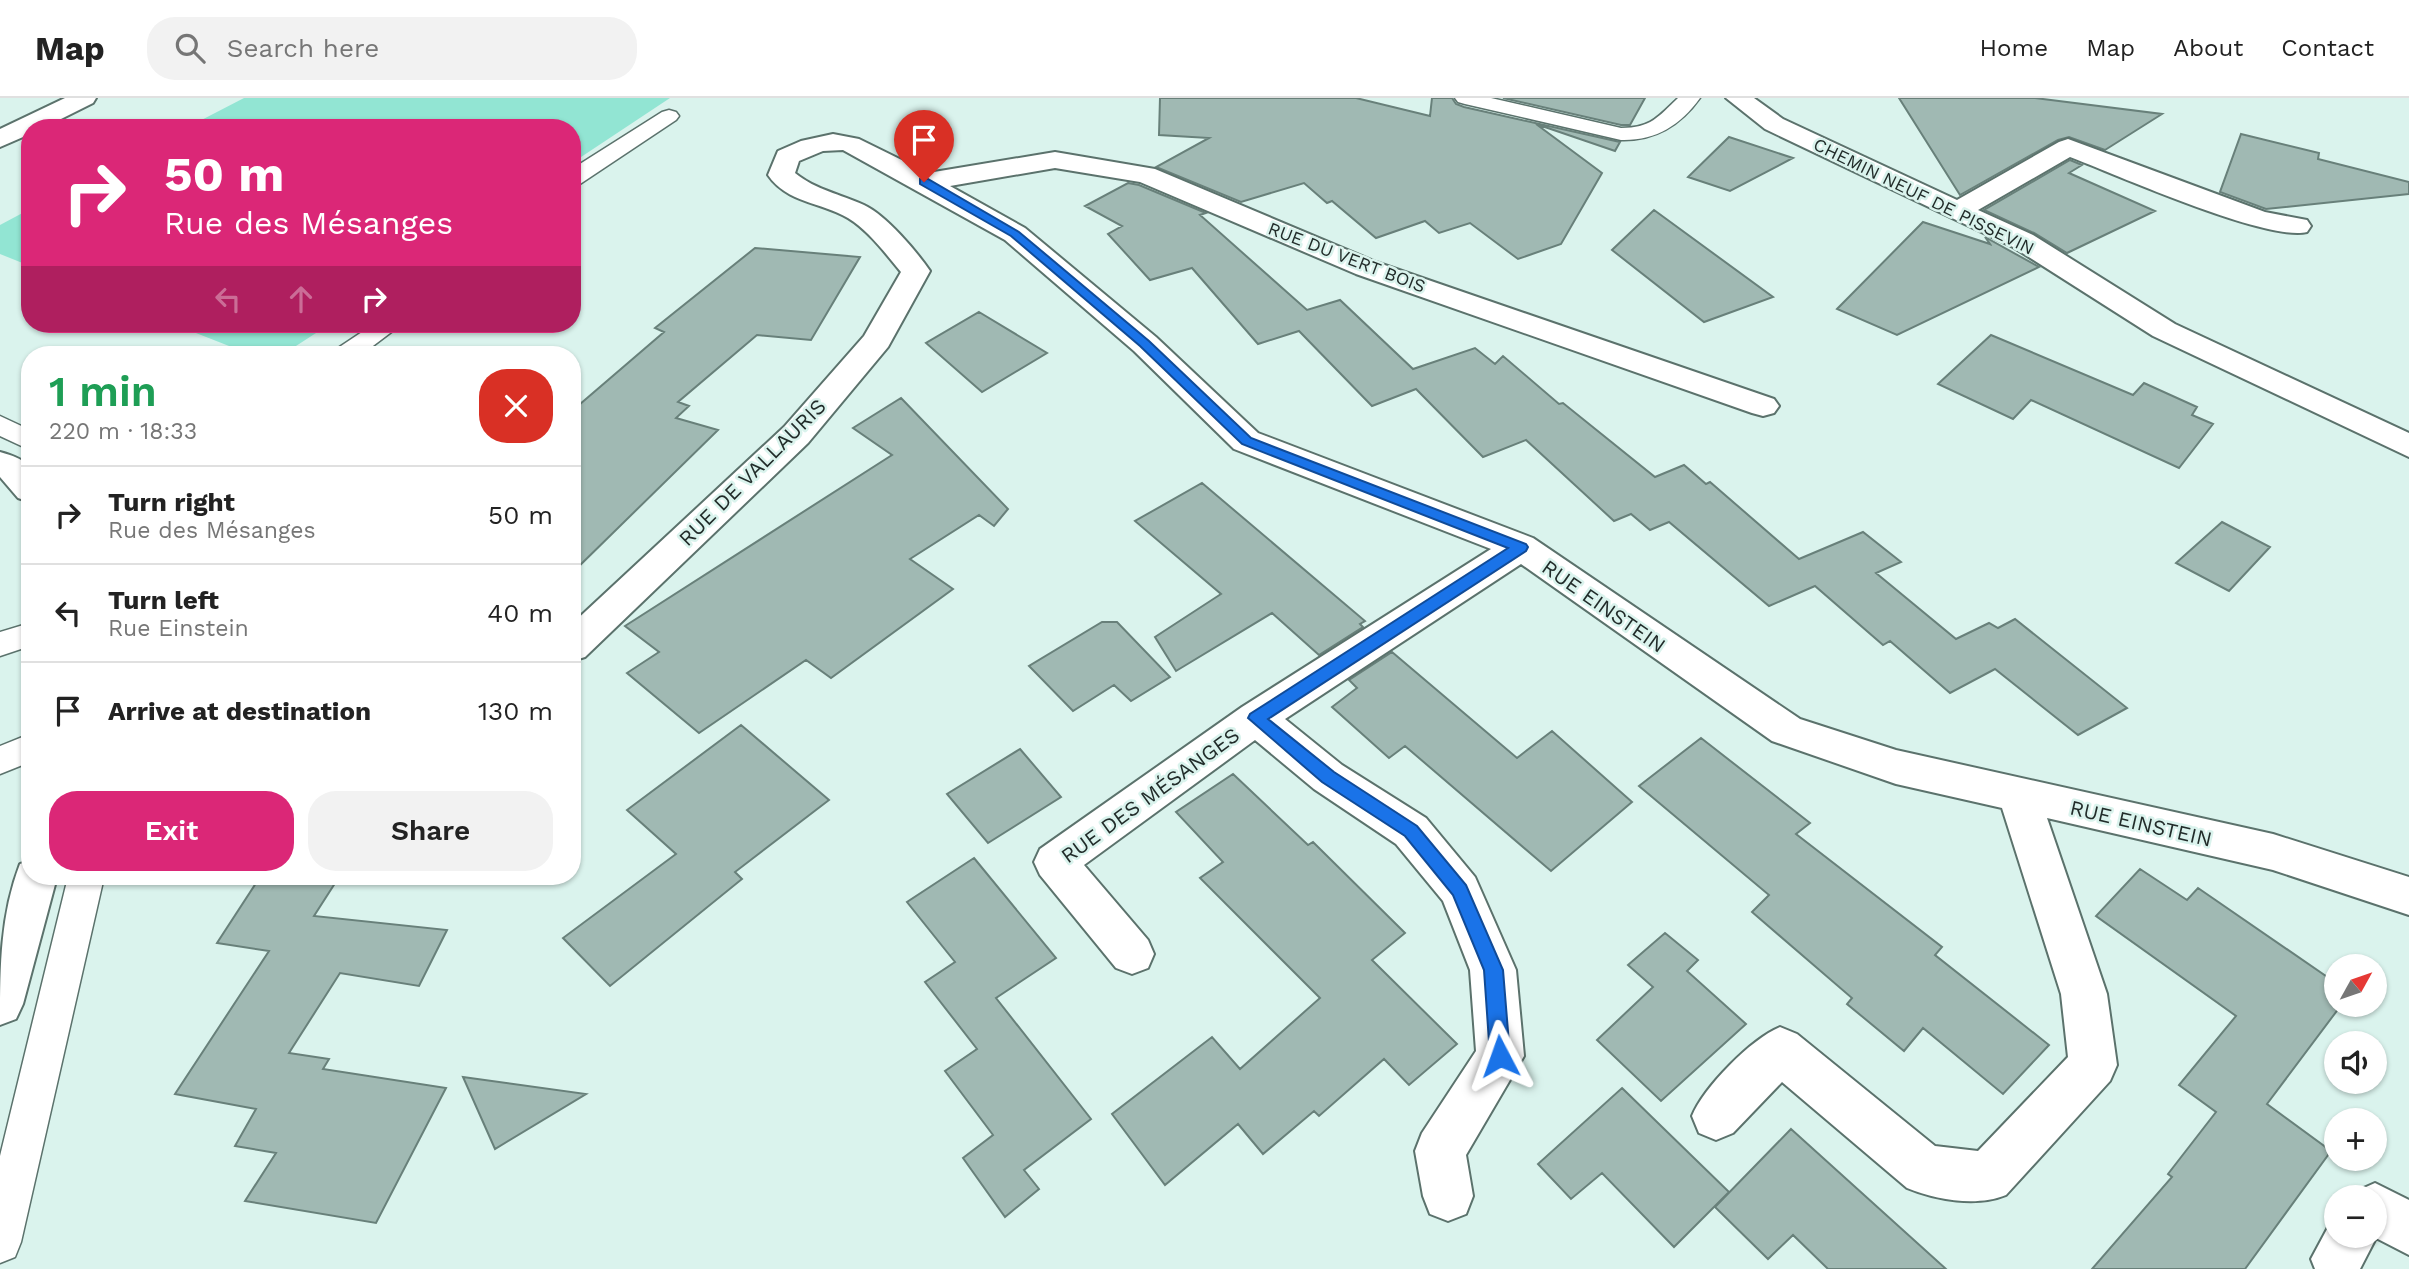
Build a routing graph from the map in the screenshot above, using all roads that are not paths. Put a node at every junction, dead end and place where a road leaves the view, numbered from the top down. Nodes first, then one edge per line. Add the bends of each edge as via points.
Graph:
1 (84, 98) edge
2 (1465, 98) edge
3 (1690, 98) edge
4 (1736, 98) edge
5 (668, 116) dead end
6 (41, 119) edge
7 (21, 129) edge
8 (0, 139) edge
9 (837, 141) joint
10 (581, 173) edge
11 (924, 182) junction
12 (1958, 210) junction
13 (2297, 226) dead end
14 (377, 333) edge
15 (357, 346) edge
16 (1763, 406) dead end
17 (0, 425) edge
18 (21, 436) edge
19 (2409, 446) edge
20 (0, 463) edge
21 (21, 479) edge
22 (1521, 547) junction
23 (21, 638) edge
24 (581, 638) edge
25 (0, 644) edge
26 (1256, 718) junction
27 (21, 751) edge
28 (0, 761) edge
29 (2018, 795) junction
30 (33, 885) edge
31 (84, 885) edge
32 (2409, 896) edge
33 (1132, 954) dead end
34 (0, 1004) edge
35 (1716, 1116) dead end
36 (1448, 1196) dead end
37 (2387, 1216) edge
38 (2409, 1229) edge
39 (0, 1242) edge

1 - 6 street
2 - 3 lane via 1640,135 1658,130
4 - 12 street, CHEMIN NEUF DE PISSEVIN via 1774,124
5 - 10 lane
7 - 8 street
9 - 11 street, RUE EINSTEIN
9 - 24 street, RUE DE VALLAURIS via 810,145 787,157 781,175 801,191 858,212 916,271 877,340 796,435
11 - 16 street, RUE DU VERT BOIS via 1055,160 1146,175 1366,268
11 - 22 street, RUE EINSTEIN via 1015,234 1145,344 1246,441
12 - 13 street via 2068,147 2259,219
12 - 19 street, CHEMIN NEUF DE PISSEVIN via 2023,241 2164,330
14 - 15 lane
17 - 18 lane
20 - 21 street
22 - 26 street, RUE DES MÉSANGES
22 - 29 street, RUE EINSTEIN via 1786,730 1896,767
23 - 25 lane
26 - 33 street, RUE DES MÉSANGES via 1055,862
26 - 36 street via 1328,777 1411,831 1460,890 1493,970 1500,1056 1440,1151
27 - 28 lane
29 - 32 street, RUE EINSTEIN via 2273,852
29 - 35 street via 2084,995 2093,1065 2084,1075 1988,1177 1925,1170 1780,1050
30 - 34 street
31 - 39 lane
37 - 38 street

